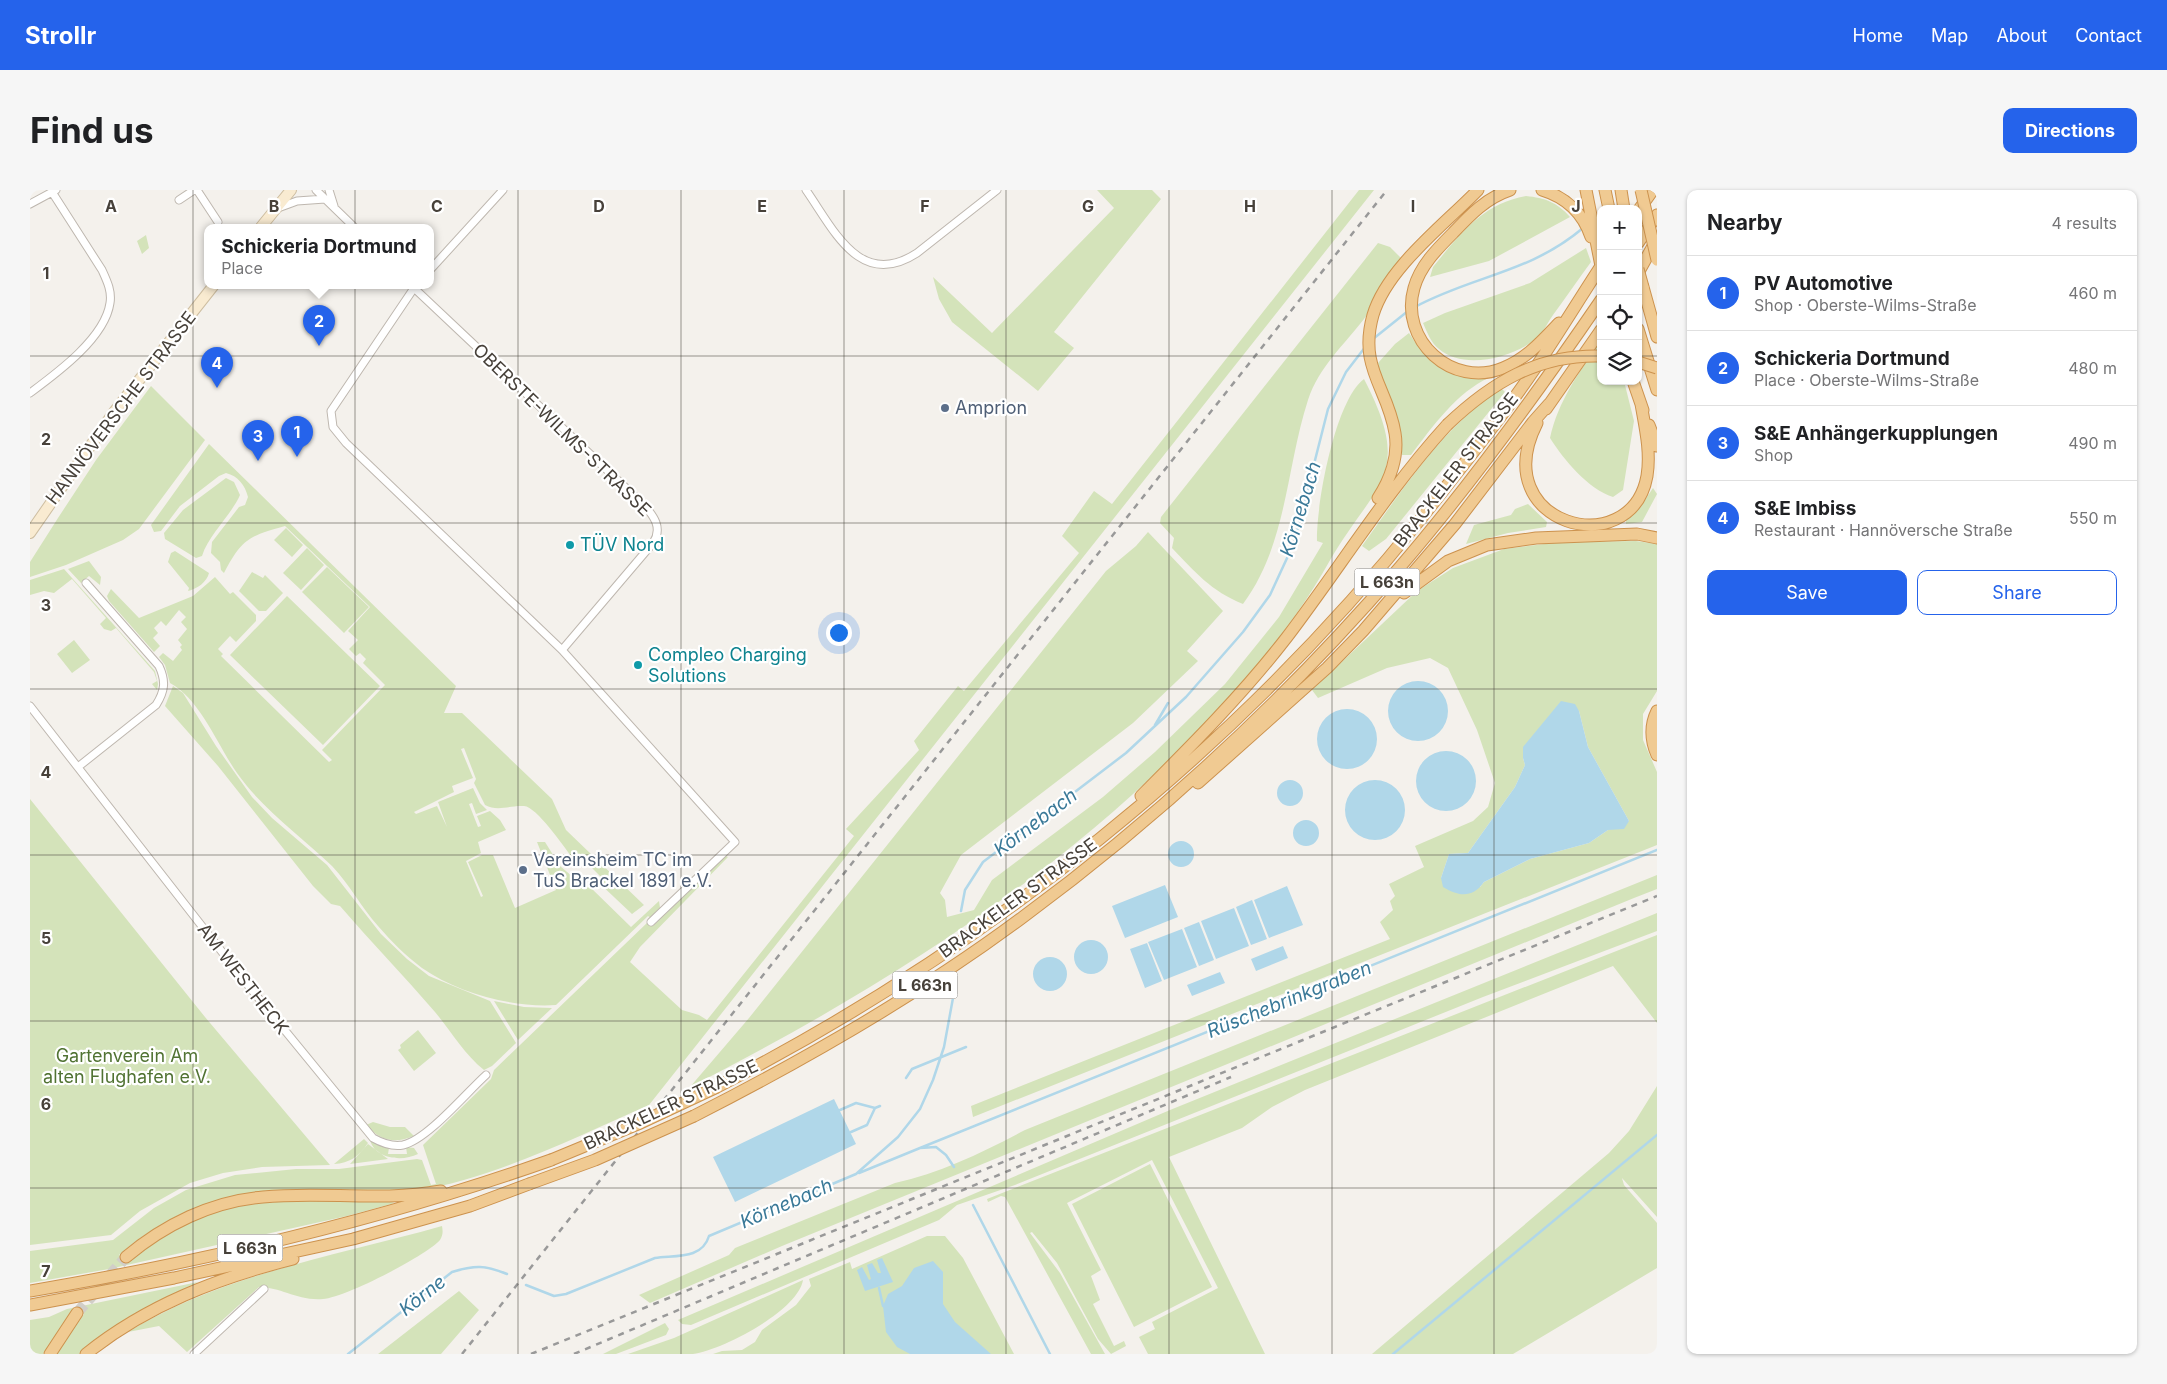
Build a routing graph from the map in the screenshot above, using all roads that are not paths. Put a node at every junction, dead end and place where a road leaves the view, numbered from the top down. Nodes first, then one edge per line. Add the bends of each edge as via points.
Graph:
1 (196, 190) edge
2 (291, 190) edge
3 (316, 190) edge
4 (329, 190) edge
5 (503, 190) edge
6 (806, 190) edge
7 (997, 190) edge
8 (1478, 190) edge
9 (1510, 190) edge
10 (1542, 190) edge
11 (1605, 190) edge
12 (1620, 190) edge
13 (1641, 190) edge
14 (1652, 190) edge
15 (54, 191) edge
16 (1586, 193) edge
17 (325, 199) junction
18 (179, 200) dead end
19 (30, 204) edge
20 (1608, 205) edge
21 (1623, 205) edge
22 (1642, 205) edge
23 (334, 207) junction
24 (275, 209) junction
25 (1657, 215) edge
26 (218, 222) dead end
27 (263, 224) edge
28 (351, 224) edge
29 (1642, 237) edge
30 (1657, 239) edge
31 (1597, 250) edge
32 (1597, 252) edge
33 (1657, 252) edge
34 (1657, 260) edge
35 (1642, 265) edge
36 (434, 266) edge
37 (1642, 268) edge
38 (1597, 272) edge
39 (1642, 284) edge
40 (211, 289) edge
41 (412, 289) edge
42 (417, 289) edge
43 (1597, 305) edge
44 (1572, 309) junction
45 (1597, 336) edge
46 (1657, 337) edge
47 (1641, 340) edge
48 (1597, 356) edge
49 (1642, 363) edge
50 (1657, 368) edge
51 (1634, 385) edge
52 (1657, 390) edge
53 (30, 393) edge
54 (1549, 404) junction
55 (1641, 404) junction
56 (1657, 446) edge
57 (1366, 524) junction
58 (30, 533) edge
59 (1657, 538) edge
60 (86, 582) dead end
61 (1384, 607) junction
62 (562, 650) junction
63 (30, 706) edge
64 (1657, 711) edge
65 (1657, 755) edge
66 (78, 767) junction
67 (1136, 826) junction
68 (1100, 839) junction
69 (651, 922) dead end
70 (486, 1075) dead end
71 (488, 1182) junction
72 (353, 1239) junction
73 (126, 1257) tunnel mouth
74 (264, 1289) dead end
75 (30, 1291) edge
76 (30, 1305) edge
77 (77, 1312) tunnel mouth
78 (50, 1354) edge
79 (86, 1354) edge
80 (194, 1354) edge

1 - 18 street
1 - 26 street
2 - 24 main road
3 - 17 street
4 - 23 street
5 - 36 street
6 - 7 street via 856,257 887,266 907,260
8 - 57 highway via 1394,277 1374,315 1370,330 1370,357 1395,433 1395,456 1385,488
9 - 44 highway via 1475,210 1431,257 1416,280 1412,316 1421,340 1432,355 1448,366 1475,374 1489,372 1502,369 1528,354
10 - 32 highway via 1558,196 1577,211
11 - 20 highway
12 - 21 highway
13 - 34 highway, bridge
14 - 22 highway
15 - 19 street
15 - 53 street via 102,270 109,287 110,302 105,321 76,355
16 - 31 highway
17 - 23 street
17 - 24 street via 297,201
23 - 28 street
24 - 27 main road
25 - 29 highway
30 - 35 highway
33 - 37 highway
38 - 44 highway, BRACKELER STRASSE
39 - 46 highway, bridge
40 - 58 main road, HANNÖVERSCHE STRASSE via 114,412
41 - 62 street, OBERSTE-WILMS-STRASSE via 335,403 331,411 333,426 342,439
42 - 62 street, OBERSTE-WILMS-STRASSE via 654,518 658,532 653,543
43 - 67 highway, BRACKELER STRASSE / L 663n via 1487,459 1369,602 1245,729
44 - 68 highway, BRACKELER STRASSE / L 663n via 1481,442 1357,593 1241,715
45 - 54 highway
47 - 52 highway
48 - 57 highway, bridge via 1565,358 1526,368 1487,390 1447,425 1415,460
49 - 50 highway, bridge
51 - 55 highway
54 - 55 highway via 1536,424 1528,448 1526,468 1530,484 1537,499 1556,517 1592,525 1619,516 1634,504 1641,491 1648,460
54 - 61 highway via 1456,524
55 - 56 highway
57 - 68 highway via 1288,636 1245,687
59 - 61 highway via 1637,534 1536,538 1487,545 1448,561
60 - 66 street via 159,666 165,681 163,694 156,705
61 - 67 highway via 1327,668 1249,738 1167,809
62 - 69 street, OBERSTE-WILMS-STRASSE via 735,842
63 - 66 street, AM WESTHECK
64 - 65 highway via 1652,727
66 - 70 street, AM WESTHECK via 251,989 373,1138 392,1145 416,1140
67 - 72 highway, BRACKELER STRASSE / L 663n, bridge via 1028,914 912,994 791,1065 694,1116 595,1160 470,1206
68 - 71 highway, BRACKELER STRASSE / L 663n, bridge via 1011,908 895,986 806,1039 717,1087 638,1124
71 - 73 highway via 395,1197 279,1196 243,1200 194,1214 158,1233
71 - 75 highway, BRACKELER STRASSE / L 663n via 264,1245
72 - 76 highway, BRACKELER STRASSE / L 663n
72 - 79 highway via 328,1250 257,1268 184,1294 148,1312
74 - 80 street
77 - 78 highway

